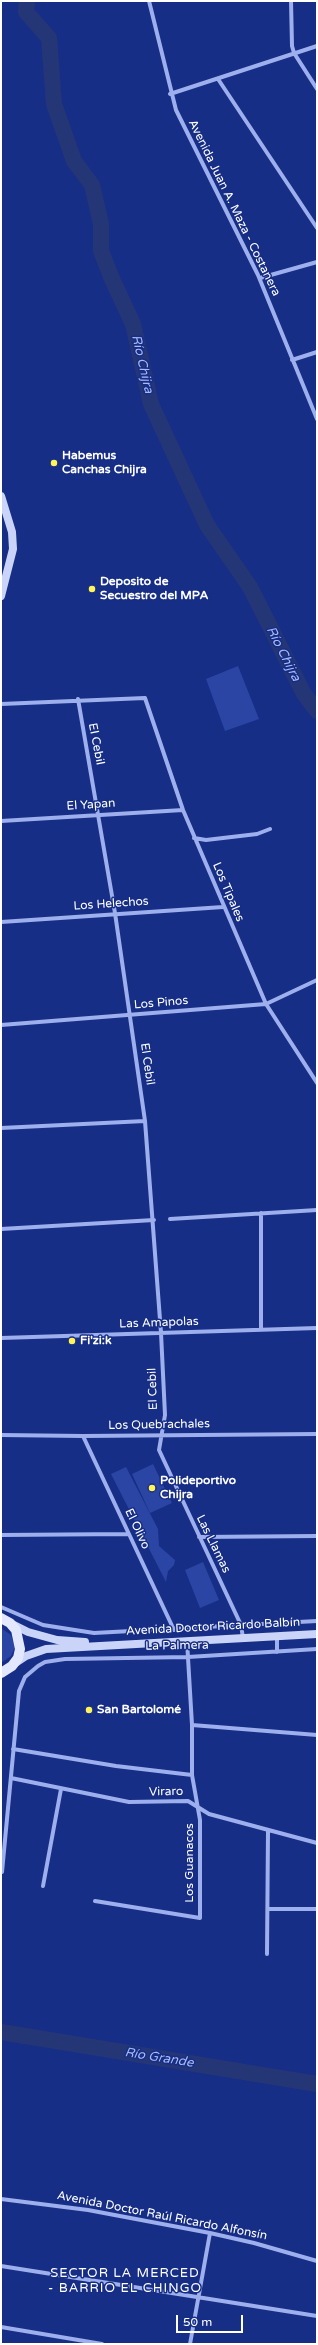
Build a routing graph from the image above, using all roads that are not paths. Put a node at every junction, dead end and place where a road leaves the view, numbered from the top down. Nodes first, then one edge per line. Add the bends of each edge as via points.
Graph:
1 (149, 1) edge
2 (291, 1) edge
3 (317, 46) edge
4 (294, 54) junction
5 (218, 79) junction
6 (317, 89) edge
7 (170, 94) junction
8 (317, 228) edge
9 (317, 262) edge
10 (260, 278) junction
11 (317, 352) edge
12 (292, 360) junction
13 (317, 419) edge
14 (1, 496) edge
15 (1, 596) edge
16 (78, 699) junction
17 (1, 704) edge
18 (183, 810) junction
19 (100, 815) junction
20 (1, 821) edge
21 (270, 829) dead end
22 (194, 838) junction
23 (223, 907) junction
24 (115, 913) junction
25 (1, 922) edge
26 (317, 980) edge
27 (266, 1004) junction
28 (130, 1016) junction
29 (1, 1025) edge
30 (317, 1083) edge
31 (145, 1121) junction
32 (1, 1128) edge
33 (317, 1210) edge
34 (261, 1213) junction
35 (170, 1219) dead end
36 (154, 1220) junction
37 (1, 1229) edge
38 (317, 1328) edge
39 (261, 1329) junction
40 (161, 1333) junction
41 (1, 1338) edge
42 (317, 1434) edge
43 (1, 1435) edge
44 (161, 1435) junction
45 (83, 1436) junction
46 (128, 1534) junction
47 (1, 1536) edge
48 (317, 1536) edge
49 (199, 1537) junction
50 (1, 1607) edge
51 (4, 1618) edge
52 (317, 1621) edge
53 (241, 1624) junction
54 (174, 1630) junction
55 (317, 1634) edge
56 (276, 1636) junction
57 (243, 1639) junction
58 (187, 1641) junction
59 (110, 1644) junction
60 (317, 1649) edge
61 (278, 1652) junction
62 (188, 1657) junction
63 (5, 1672) edge
64 (192, 1725) junction
65 (317, 1735) edge
66 (13, 1748) junction
67 (192, 1775) junction
68 (10, 1778) junction
69 (61, 1789) junction
70 (197, 1806) junction
71 (268, 1831) junction
72 (317, 1843) edge
73 (2, 1872) edge
74 (42, 1886) dead end
75 (95, 1901) dead end
76 (268, 1909) junction
77 (317, 1909) edge
78 (267, 1954) dead end
79 (1, 2199) edge
80 (210, 2233) junction
81 (317, 2261) edge
82 (1, 2266) edge
83 (198, 2297) junction
84 (317, 2316) edge
85 (1, 2327) edge
86 (102, 2344) edge
87 (190, 2344) edge

1 - 7 street, Avenida Juan A. Maza - Costanera
2 - 4 street
3 - 4 street
4 - 5 street
4 - 6 street
5 - 7 street
5 - 8 street
7 - 10 street, Avenida Juan A. Maza - Costanera
9 - 10 street
10 - 12 street, Avenida Juan A. Maza - Costanera
11 - 12 street
12 - 13 street, Avenida Juan A. Maza - Costanera
14 - 15 main road via 12,532 13,549 8,577
16 - 17 street
16 - 18 street, Los Tipales via 144,698
16 - 19 street, El Cebil
18 - 19 street, El Yapan
18 - 22 street, Los Tipales
19 - 20 street, El Yapan
19 - 24 street, El Cebil
21 - 22 street via 235,837 206,840
22 - 23 street, Los Tipales
23 - 24 street, Los Helechos
23 - 27 street, Los Tipales
24 - 25 street, Los Helechos
24 - 28 street, El Cebil
26 - 27 street, Los Pinos
27 - 28 street, Los Pinos
27 - 30 street, Los Tipales
28 - 29 street, Los Pinos
28 - 31 street, El Cebil
31 - 32 street
31 - 36 street, El Cebil
33 - 34 street
34 - 35 street
34 - 39 street
36 - 37 street
36 - 40 street, El Cebil
38 - 39 street, Las Amapolas
39 - 40 street, Las Amapolas
40 - 41 street, Las Amapolas
40 - 44 street, El Cebil via 164,1415
42 - 44 street, Los Quebrachales
43 - 45 street, Los Quebrachales
44 - 45 street, Los Quebrachales
44 - 49 street, Las Llamas via 159,1450
45 - 46 street, El Olivo
46 - 47 street
46 - 54 street, El Olivo
48 - 49 street
49 - 53 street, Las Llamas
50 - 54 street via 43,1625 70,1630 94,1633
51 - 59 main road via 28,1632 57,1640
51 - 63 main road via 16,1630 20,1644 18,1658
52 - 53 street
53 - 54 street
53 - 57 street, Las Llamas
55 - 56 main road, Avenida Doctor Ricardo Balbín
56 - 57 main road, Avenida Doctor Ricardo Balbín
56 - 61 street
57 - 58 main road, Avenida Doctor Ricardo Balbín
58 - 59 main road, Avenida Doctor Ricardo Balbín
58 - 62 street, Los Guanacos
59 - 63 main road via 46,1649 26,1656
60 - 61 street, La Palmera
61 - 62 street, La Palmera
62 - 64 street, Los Guanacos
62 - 66 street, La Palmera via 65,1659 45,1662 21,1683
64 - 65 street
64 - 67 street, Los Guanacos
66 - 67 street via 116,1766
66 - 68 street
67 - 70 street, Los Guanacos
68 - 69 street, Viraro
68 - 73 street
69 - 70 street, Viraro via 129,1802 188,1801
69 - 74 street
70 - 71 street, Viraro via 209,1814
70 - 75 street, Los Guanacos via 200,1820 200,1918
71 - 72 street, Viraro
71 - 76 street
76 - 77 street
76 - 78 street
79 - 80 street, Avenida Doctor Raúl Ricardo Alfonsín via 88,2210
80 - 81 street, Avenida Doctor Raúl Ricardo Alfonsín via 254,2242
80 - 83 street
82 - 83 street
83 - 84 street
83 - 87 street
85 - 86 street

